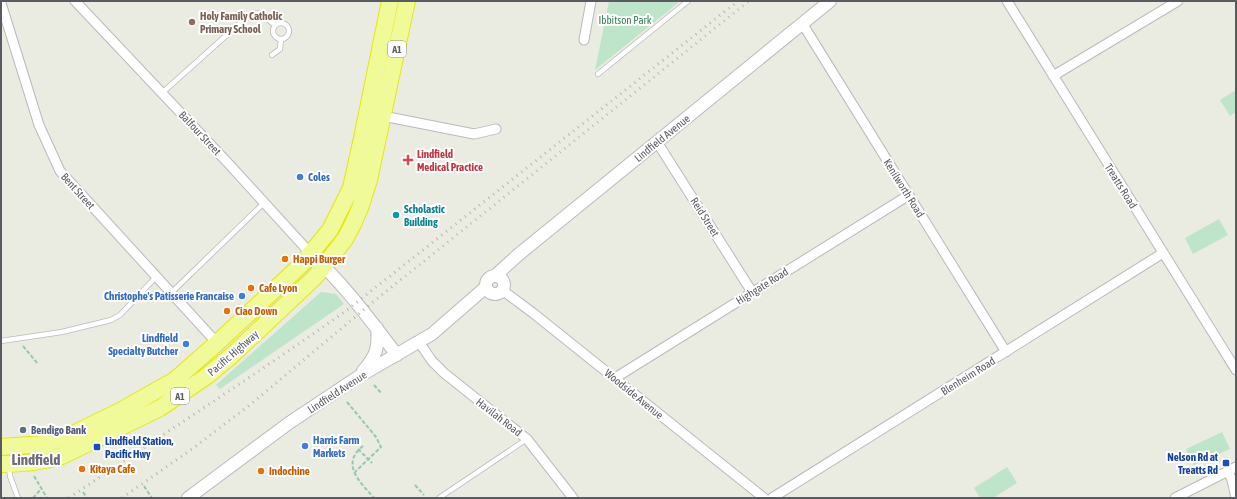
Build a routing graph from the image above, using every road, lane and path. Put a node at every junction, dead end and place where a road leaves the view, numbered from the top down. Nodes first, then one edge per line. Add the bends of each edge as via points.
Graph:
1 (75, 1) edge
2 (390, 1) edge
3 (407, 1) edge
4 (591, 1) edge
5 (688, 1) edge
6 (830, 1) edge
7 (1007, 1) edge
8 (1178, 1) edge
9 (1, 3) edge
10 (802, 23) junction
11 (275, 25) junction
12 (281, 39) junction
13 (584, 40) dead end
14 (272, 55) dead end
15 (598, 74) dead end
16 (1053, 76) junction
17 (162, 93) junction
18 (383, 116) junction
19 (496, 129) dead end
20 (657, 142) junction
21 (908, 195) junction
22 (264, 203) junction
23 (1163, 253) junction
24 (310, 254) junction
25 (324, 266) junction
26 (496, 275) junction
27 (156, 277) junction
28 (486, 287) junction
29 (502, 290) junction
30 (752, 292) junction
31 (171, 293) junction
32 (377, 328) junction
33 (17, 339) junction
34 (1, 341) edge
35 (419, 342) junction
36 (217, 344) junction
37 (1006, 352) junction
38 (397, 355) junction
39 (38, 364) dead end
40 (1236, 370) edge
41 (358, 377) junction
42 (615, 378) junction
43 (374, 385) dead end
44 (382, 394) dead end
45 (347, 402) dead end
46 (527, 439) junction
47 (363, 446) dead end
48 (1, 447) edge
49 (358, 449) junction
50 (368, 460) junction
51 (372, 463) dead end
52 (5, 464) edge
53 (1232, 469) edge
54 (355, 472) junction
55 (34, 476) dead end
56 (415, 485) dead end
57 (144, 486) dead end
58 (41, 489) junction
59 (83, 492) dead end
60 (424, 495) dead end
61 (18, 498) edge
62 (33, 498) edge
63 (47, 498) edge
64 (87, 498) edge
65 (152, 498) edge
66 (188, 498) edge
67 (374, 498) edge
68 (439, 498) edge
69 (573, 498) edge
70 (764, 498) edge
71 (772, 498) edge
72 (1175, 498) edge
73 (1236, 498) edge

1 - 17 street, Balfour Street
2 - 24 highway, Pacific Highway / A1 via 351,188 330,230
3 - 18 highway, Pacific Highway / A1
4 - 13 street
5 - 15 lane
6 - 10 street, Lindfield Avenue
7 - 16 street, Treatts Road
8 - 16 street
9 - 27 street, Bent Street via 40,125 60,171
10 - 20 street, Lindfield Avenue
10 - 21 street, Kenilworth Road
11 - 12 lane via 274,35
11 - 12 lane via 282,22 288,26 289,33
11 - 17 lane via 257,13 248,16
12 - 14 lane via 280,48
16 - 23 street, Treatts Road
17 - 22 street, Balfour Street
18 - 19 street via 474,134
18 - 25 highway, Pacific Highway / A1 via 360,208 344,239
20 - 26 street, Lindfield Avenue
20 - 30 street, Reid Street
21 - 30 street, Highgate Road
21 - 37 street, Kenilworth Road
22 - 24 street, Balfour Street
22 - 31 lane
23 - 37 street, Blenheim Road
23 - 40 street, Treatts Road
24 - 25 street, Balfour Street
24 - 36 highway, Pacific Highway / A1
25 - 32 street
25 - 52 highway, Pacific Highway / A1 via 230,357 207,376 147,416 62,456 48,460
26 - 28 street via 488,279
26 - 29 street via 503,280
27 - 31 street, Bent Street
27 - 33 lane via 120,315 111,320 62,332
28 - 29 street via 495,294
28 - 35 street, Lindfield Avenue via 442,326
29 - 42 street, Woodside Avenue
30 - 42 street, Highgate Road
31 - 36 street, Bent Street
32 - 38 street
32 - 41 street via 377,349
33 - 34 lane
33 - 39 path
35 - 38 street, Lindfield Avenue
35 - 46 street, Havilah Road via 444,373
36 - 48 highway, Pacific Highway / A1 via 175,380 82,430 44,444
37 - 71 street, Blenheim Road
38 - 41 street, Lindfield Avenue
41 - 66 street, Lindfield Avenue via 289,423
42 - 70 street, Woodside Avenue
43 - 44 path
45 - 50 path via 381,448
46 - 68 lane
46 - 69 street, Havilah Road
47 - 49 path
49 - 50 path
49 - 54 path via 352,460
50 - 51 path
50 - 54 path
52 - 61 lane
53 - 72 street
53 - 73 street
54 - 67 path
55 - 58 path
56 - 60 path
57 - 65 path
58 - 62 path
58 - 63 path
59 - 64 path

